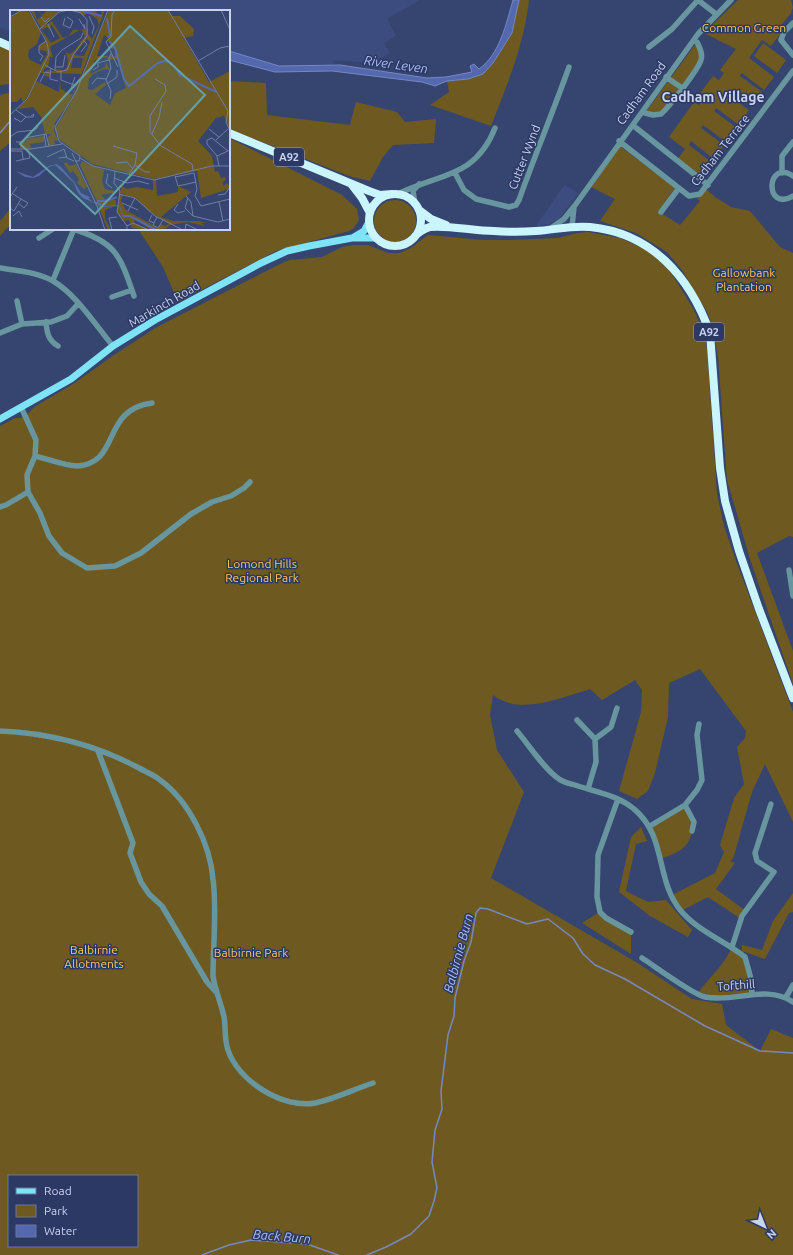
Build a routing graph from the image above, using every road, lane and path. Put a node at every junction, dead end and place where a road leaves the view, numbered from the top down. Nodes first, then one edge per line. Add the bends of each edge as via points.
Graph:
1 (698, 0) edge
2 (731, 0) edge
3 (716, 14) junction
4 (793, 23) edge
5 (0, 42) edge
6 (697, 42) dead end
7 (10, 47) edge
8 (650, 47) dead end
9 (793, 55) edge
10 (569, 67) dead end
11 (793, 71) edge
12 (666, 77) junction
13 (682, 88) junction
14 (645, 112) dead end
15 (495, 128) dead end
16 (635, 128) dead end
17 (230, 133) edge
18 (619, 141) junction
19 (793, 142) edge
20 (455, 172) junction
21 (782, 173) junction
22 (793, 176) edge
23 (349, 182) junction
24 (420, 184) junction
25 (708, 186) junction
26 (679, 188) junction
27 (394, 195) junction
28 (793, 196) edge
29 (576, 204) junction
30 (417, 207) junction
31 (661, 212) dead end
32 (370, 213) junction
33 (369, 222) junction
34 (572, 227) junction
35 (457, 229) junction
36 (51, 230) edge
37 (73, 230) edge
38 (76, 230) edge
39 (546, 230) junction
40 (417, 234) junction
41 (38, 238) dead end
42 (352, 238) junction
43 (376, 238) junction
44 (0, 268) edge
45 (53, 280) junction
46 (112, 297) dead end
47 (18, 301) dead end
48 (78, 304) junction
49 (46, 322) junction
50 (22, 324) junction
51 (0, 333) edge
52 (58, 346) dead end
53 (113, 346) junction
54 (152, 403) dead end
55 (21, 407) junction
56 (0, 419) edge
57 (35, 456) junction
58 (250, 482) dead end
59 (28, 492) junction
60 (0, 507) edge
61 (789, 570) dead end
62 (793, 596) edge
63 (793, 698) edge
64 (617, 708) dead end
65 (577, 720) dead end
66 (699, 724) dead end
67 (0, 731) edge
68 (518, 731) dead end
69 (595, 739) junction
70 (98, 751) junction
71 (588, 789) junction
72 (618, 799) junction
73 (771, 804) dead end
74 (685, 805) junction
75 (650, 826) junction
76 (692, 831) dead end
77 (631, 932) dead end
78 (732, 947) junction
79 (642, 958) dead end
80 (793, 985) edge
81 (215, 991) junction
82 (752, 995) junction
83 (786, 997) junction
84 (793, 1002) edge
85 (373, 1083) dead end

1 - 3 street
1 - 8 street via 672,29
2 - 3 street, Cadham Road
3 - 12 street, Cadham Road
4 - 9 street via 784,32 781,40
5 - 7 highway
6 - 13 street via 701,60
10 - 20 street, Cutter Wynd via 516,205 510,207 473,198 464,190
11 - 25 street, Cadham Terrace
12 - 13 street
12 - 18 street, Cadham Road
13 - 14 street via 661,114
15 - 20 street via 482,153
16 - 25 street
17 - 23 highway, A92
18 - 26 street
18 - 29 street, Cadham Road
19 - 21 street via 782,156
20 - 24 street
21 - 22 street
21 - 28 street via 772,181 773,193 782,199
23 - 27 highway, A92 via 380,195
23 - 32 highway, A92 via 356,188
24 - 27 street
24 - 30 street via 413,191
25 - 26 street, Cadham Terrace via 700,194 689,196
26 - 31 street
27 - 30 highway, A92 via 405,196
27 - 32 highway via 378,200
29 - 34 street, Cadham Road
29 - 39 street, Cadham Road via 564,219
30 - 35 highway, A92 via 431,219
30 - 40 highway via 421,222
32 - 33 highway
33 - 42 main road, Markinch Road via 364,231
33 - 43 highway
34 - 39 highway, A92
34 - 63 highway, A92 via 609,230 637,239 648,246 672,267 704,319 712,345 720,468 725,501 758,608
35 - 39 highway, A92 via 506,232
35 - 40 highway, A92 via 430,227
36 - 41 street
37 - 45 street
38 - 46 street via 99,238 120,260 133,293
40 - 43 highway, A92 via 405,244 398,246 382,243
42 - 43 main road, Markinch Road
42 - 53 main road, Markinch Road via 287,251 260,263
44 - 45 street
45 - 48 street
47 - 50 street
48 - 49 street via 67,316
48 - 53 street
49 - 50 street
49 - 52 street via 47,333
50 - 51 street
53 - 55 main road, Markinch Road via 71,379
54 - 57 street via 138,405 124,414 107,447 99,458 88,464 76,466
55 - 56 main road, Markinch Road
55 - 57 street via 36,440
57 - 59 street via 26,476
58 - 59 street via 232,496 212,502 191,514 141,553 115,566 86,568 62,553 49,536
59 - 60 street
61 - 62 street
64 - 69 street via 611,727
65 - 69 street
66 - 74 street via 697,735 702,780
67 - 70 street via 75,742
68 - 71 street via 558,779
69 - 71 street via 596,762
70 - 81 street via 133,843 130,853 141,882 162,906 207,982
70 - 81 street via 117,757 160,780 189,809 204,844 213,878
71 - 72 street
72 - 75 street via 634,809
72 - 77 street via 598,855 597,897 600,912
73 - 78 street via 755,853 757,861 774,872 742,916
74 - 75 street
74 - 76 street via 694,822
75 - 78 street via 657,841 667,886 681,911 700,928
78 - 82 street via 745,957
79 - 82 street, Tofthill via 703,996 716,998
80 - 83 street
81 - 85 street via 224,1018 227,1049 233,1061 250,1081 262,1089 284,1101 314,1103
82 - 83 street, Tofthill via 768,993
83 - 84 street, Tofthill

